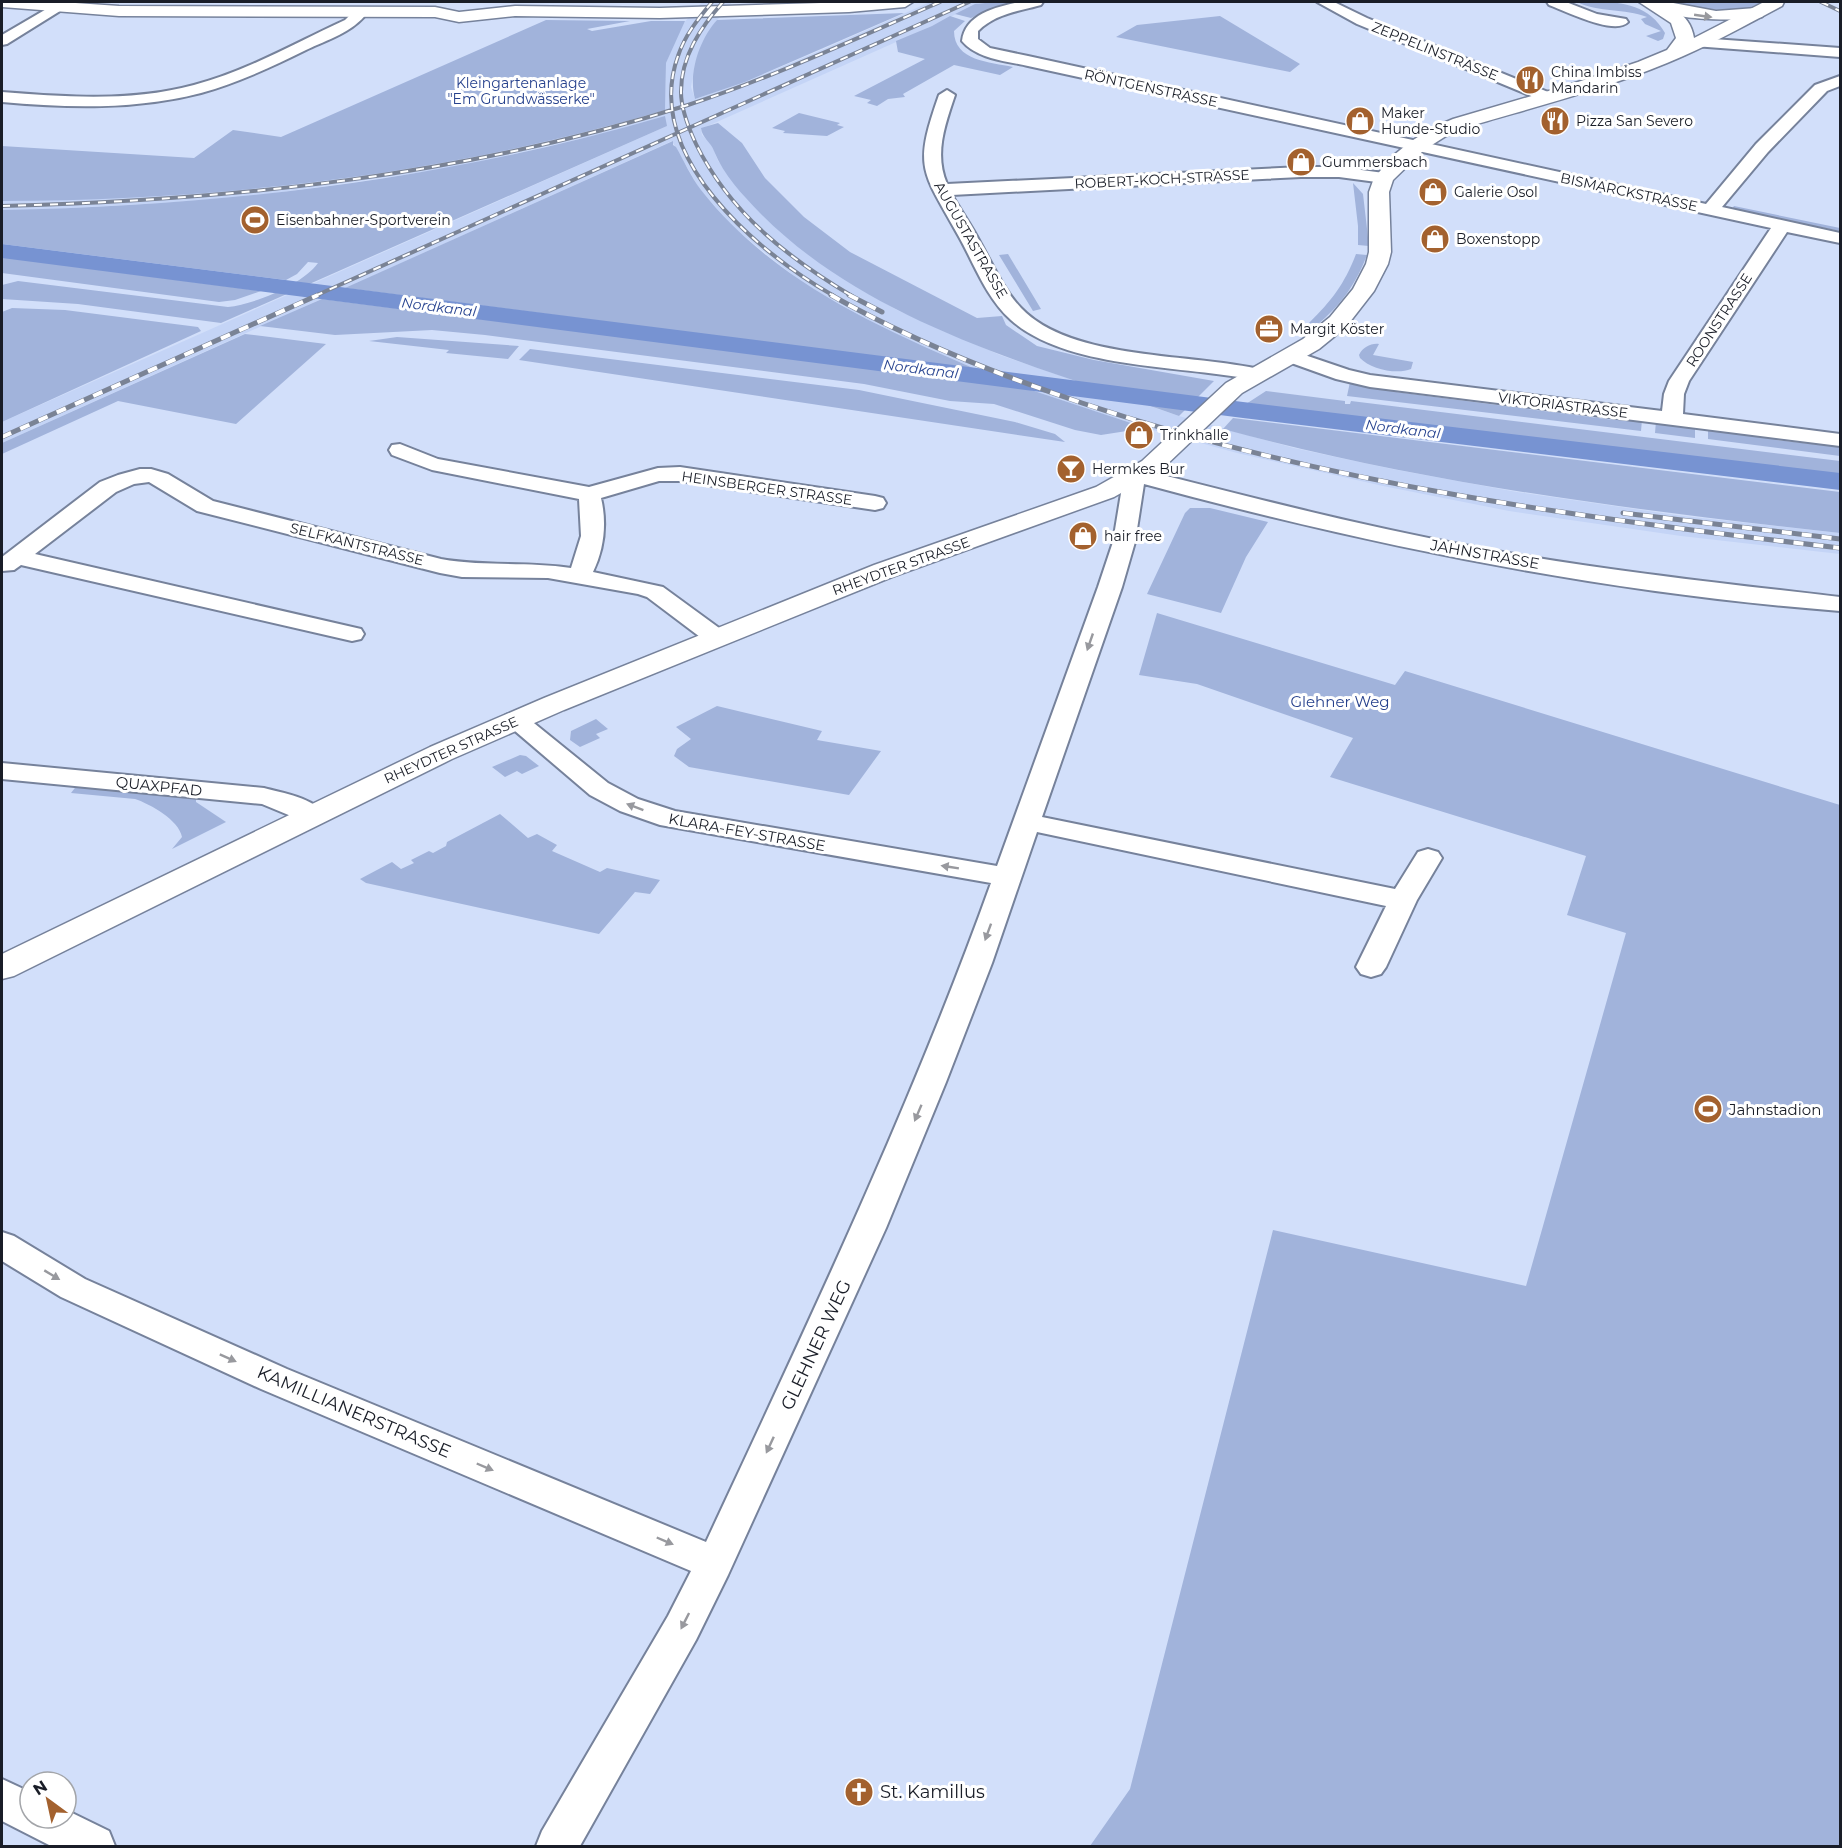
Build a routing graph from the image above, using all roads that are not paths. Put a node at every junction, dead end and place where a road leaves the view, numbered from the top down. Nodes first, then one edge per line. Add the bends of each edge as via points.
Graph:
1 (2, 2) edge
2 (87, 2) edge
3 (905, 2) edge
4 (1036, 2) edge
5 (1324, 2) edge
6 (1554, 2) edge
7 (1647, 2) edge
8 (1652, 2) edge
9 (1776, 2) edge
10 (435, 6) edge
11 (496, 6) edge
12 (55, 8) junction
13 (360, 13) junction
14 (1756, 13) junction
15 (1621, 22) dead end
16 (1722, 31) junction
17 (2, 41) edge
18 (1699, 43) junction
19 (1751, 46) junction
20 (1674, 53) junction
21 (1840, 53) edge
22 (1840, 81) edge
23 (947, 95) dead end
24 (2, 97) edge
25 (1547, 97) junction
26 (1417, 146) junction
27 (1384, 178) junction
28 (941, 190) junction
29 (1711, 209) junction
30 (1782, 226) junction
31 (1840, 238) edge
32 (1290, 356) junction
33 (1256, 374) junction
34 (1672, 420) junction
35 (1840, 440) edge
36 (400, 450) dead end
37 (1135, 475) junction
38 (589, 494) junction
39 (875, 503) dead end
40 (9, 562) edge
41 (579, 576) junction
42 (1840, 604) edge
43 (352, 634) dead end
44 (717, 638) junction
45 (515, 720) junction
46 (2, 771) edge
47 (312, 815) junction
48 (1027, 822) junction
49 (1428, 858) dead end
50 (1008, 877) junction
51 (1404, 900) junction
52 (1371, 967) dead end
53 (2, 968) edge
54 (2, 1245) edge
55 (715, 1563) junction
56 (2, 1799) edge
57 (18, 1808) edge
58 (62, 1830) edge
59 (94, 1846) edge
60 (557, 1846) edge

1 - 12 main road
2 - 10 main road
3 - 11 main road via 687,11
4 - 26 street, RÖNTGENSTRASSE via 1005,10 976,24 970,30 970,41 985,51
5 - 25 street, ZEPPELINSTRASSE
6 - 15 street via 1594,18
7 - 20 main road via 1681,25 1685,38
8 -> 14 main road via 1706,17
9 - 14 main road
10 - 11 main road via 459,17
10 - 13 main road
12 - 13 main road
12 - 17 street
13 - 24 street via 350,23 239,75 190,90 104,103
14 - 16 main road
16 - 18 main road
16 - 19 street
18 - 19 street
18 - 20 main road
19 - 21 street
20 - 25 main road
22 - 29 street via 1821,88 1762,148
23 - 28 street, AUGUSTASTRASSE via 931,149 933,171
25 - 26 main road via 1460,123
26 - 27 main road
26 - 29 street, BISMARCKSTRASSE
27 - 28 street, ROBERT-KOCH-STRASSE via 1301,172
27 - 32 main road, RHEYDTER STRASSE via 1379,192 1380,252 1372,276 1338,322
28 - 33 street, AUGUSTASTRASSE via 1005,301 1026,323 1059,340 1094,350
29 - 30 street, BISMARCKSTRASSE
30 - 31 street, BISMARCKSTRASSE
30 - 34 street, ROONSTRASSE via 1679,381
32 - 33 main road, RHEYDTER STRASSE
32 - 34 street, VIKTORIASTRASSE via 1370,381
33 - 37 main road, RHEYDTER STRASSE via 1228,393 1178,443
34 - 35 street, VIKTORIASTRASSE
36 - 38 street, HEINSBERGER STRASSE via 432,464
37 - 42 street, JAHNSTRASSE via 1395,538 1537,564
37 - 44 main road, RHEYDTER STRASSE via 1061,510 883,571
37 -> 48 street, GLEHNER WEG via 1124,542
38 - 39 street, HEINSBERGER STRASSE via 658,475 680,474
38 - 41 street via 592,548
40 - 41 street, SELFKANTSTRASSE via 108,487 147,474 167,480 186,497 206,506 440,566
40 - 43 street, SELFKANTSTRASSE
41 - 44 street, SELFKANTSTRASSE via 656,592
44 - 45 main road, RHEYDTER STRASSE
45 - 47 main road, RHEYDTER STRASSE
50 -> 45 street, KLARA-FEY-STRASSE via 670,819 629,805 599,789
46 - 47 street, QUAXPFAD via 264,796
47 - 53 main road, RHEYDTER STRASSE
48 - 50 street, GLEHNER WEG
48 - 51 street
49 - 51 street
50 -> 55 street, GLEHNER WEG via 931,1082 874,1217
51 - 52 street
54 -> 55 street, KAMILLIANERSTRASSE via 73,1288 274,1379
55 -> 60 street, GLEHNER WEG
56 - 57 street
58 - 59 street

